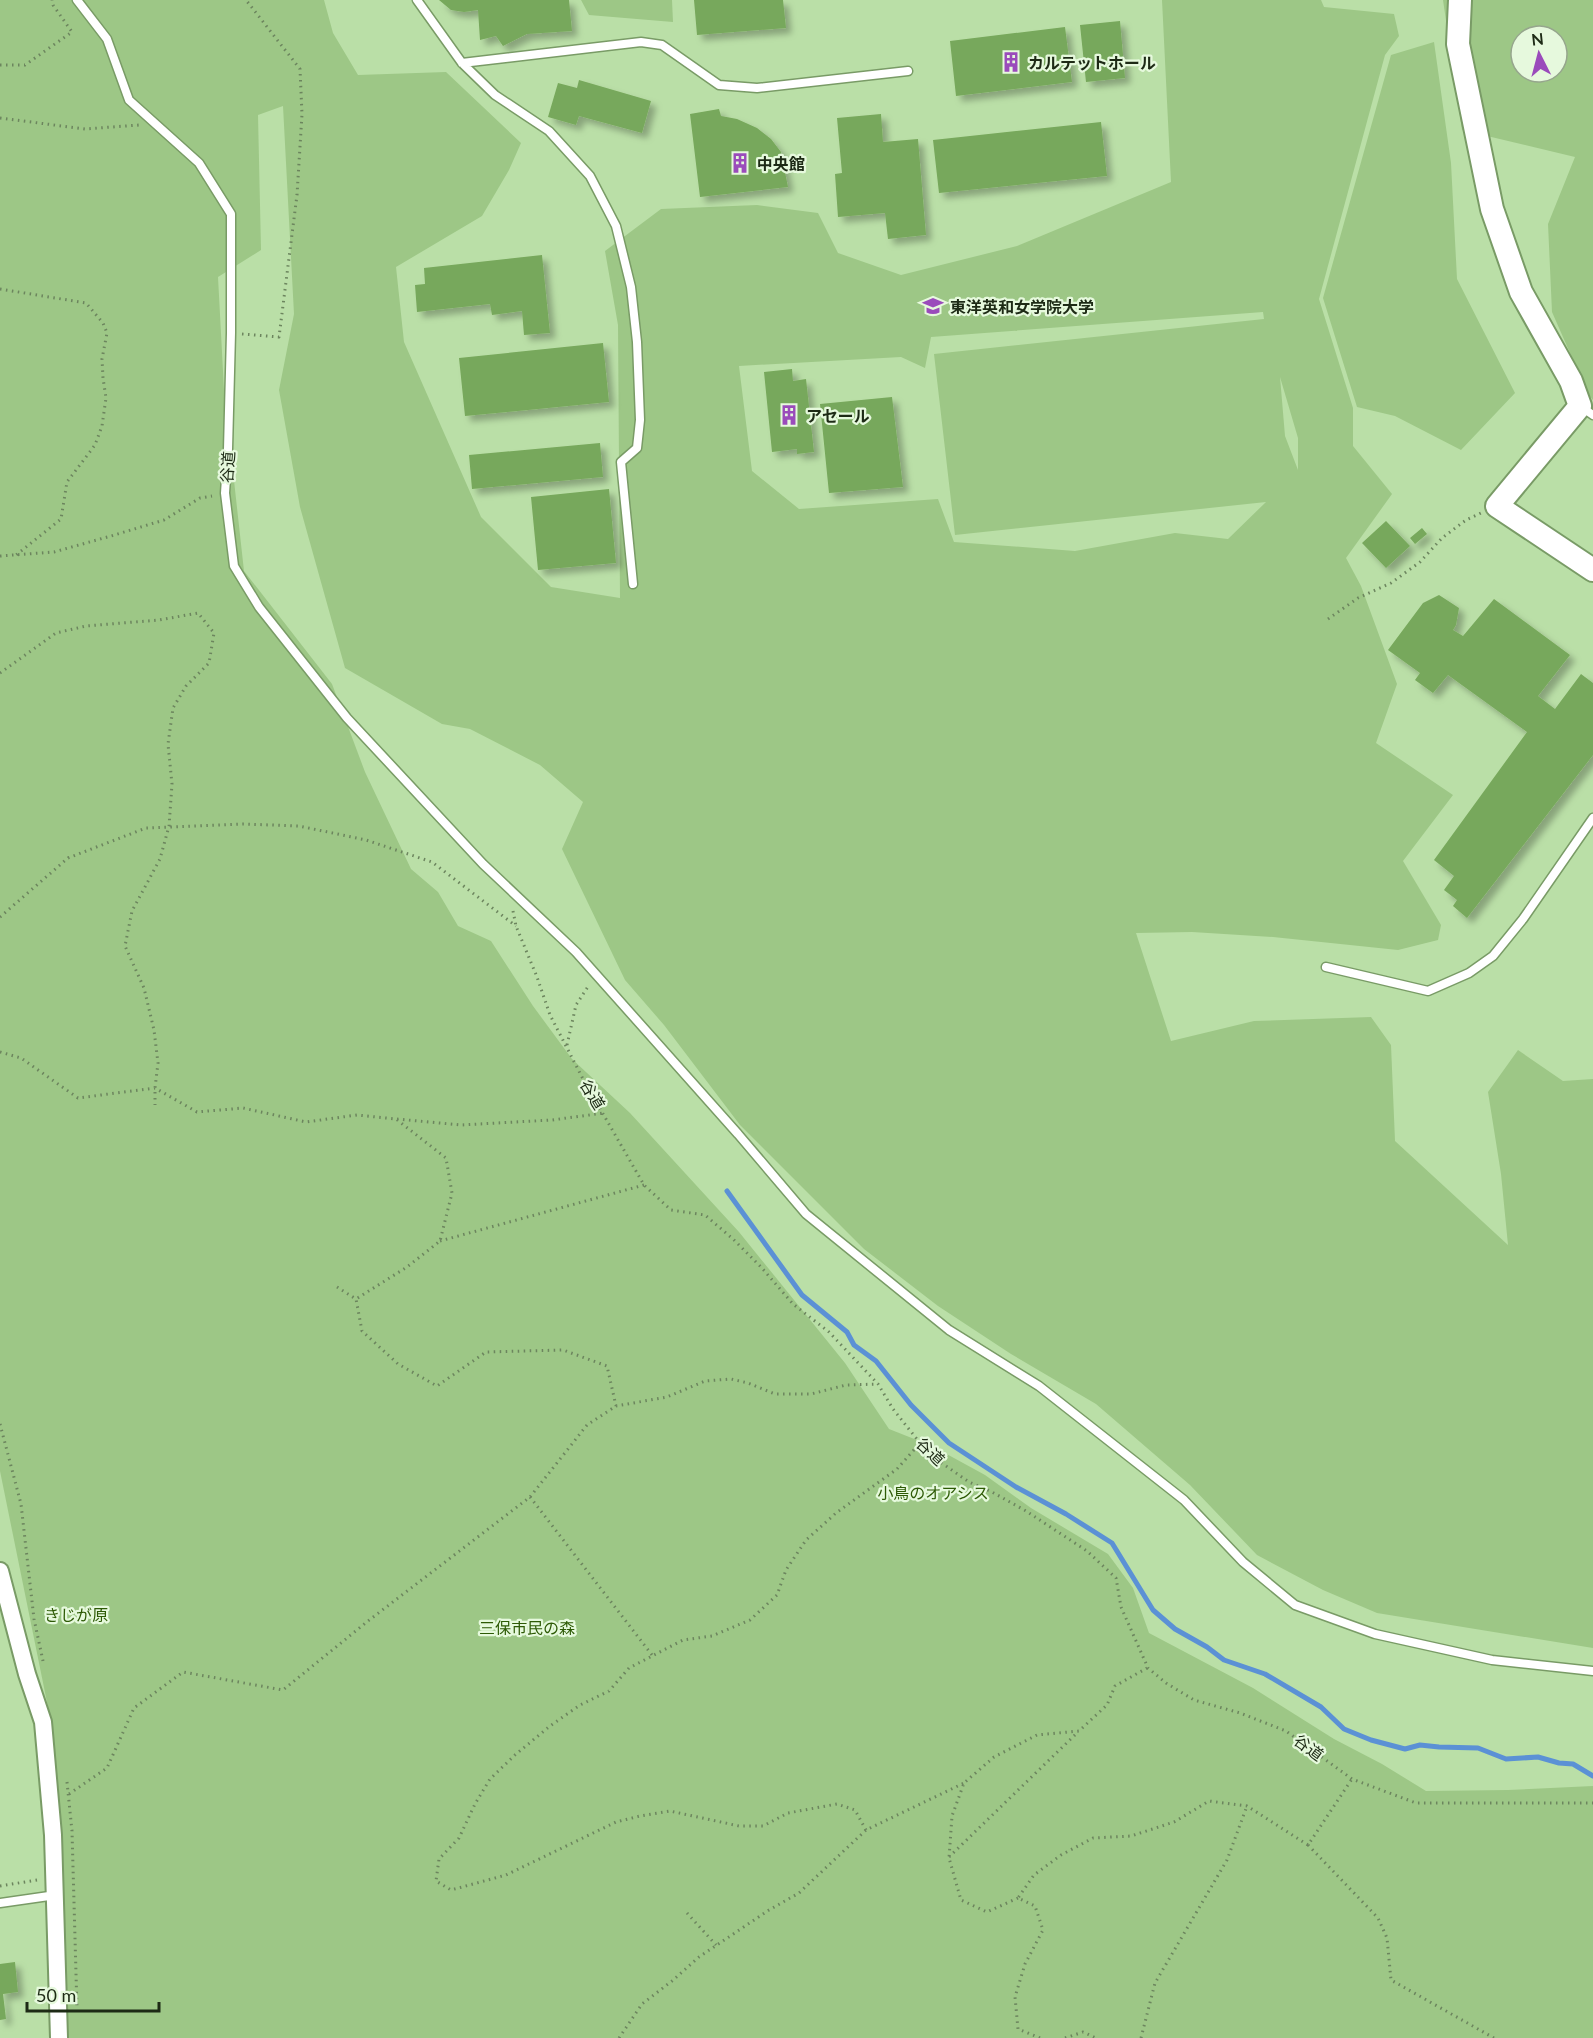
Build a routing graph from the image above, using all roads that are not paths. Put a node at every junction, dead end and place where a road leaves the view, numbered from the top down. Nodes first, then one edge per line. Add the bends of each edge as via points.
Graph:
1 (77, 0) edge
2 (417, 0) edge
3 (1460, 0) edge
4 (462, 63) junction
5 (908, 71) dead end
6 (1586, 411) edge
7 (1593, 570) edge
8 (633, 584) dead end
9 (1593, 818) edge
10 (1326, 967) dead end
11 (0, 1571) edge
12 (1593, 1671) edge
13 (56, 1895) junction
14 (0, 1903) edge
15 (59, 2038) edge

1 - 12 lane, 谷道 via 107,39 129,100 199,163 231,214 225,493 234,566 259,607 347,718 483,864 576,952 806,1214 949,1330 1039,1386 1184,1500 1243,1562 1295,1605 1375,1634 1492,1660
2 - 4 lane
3 - 6 street via 1458,44 1492,209 1521,292
4 - 5 lane via 641,42 662,45 719,85 757,88
4 - 8 lane via 495,96 549,131 590,176 616,226 631,287 637,342 637,448 621,462
6 - 7 street via 1497,506
9 - 10 lane via 1523,920 1493,956 1469,974 1428,991
11 - 13 street via 43,1722
13 - 14 lane
13 - 15 street

